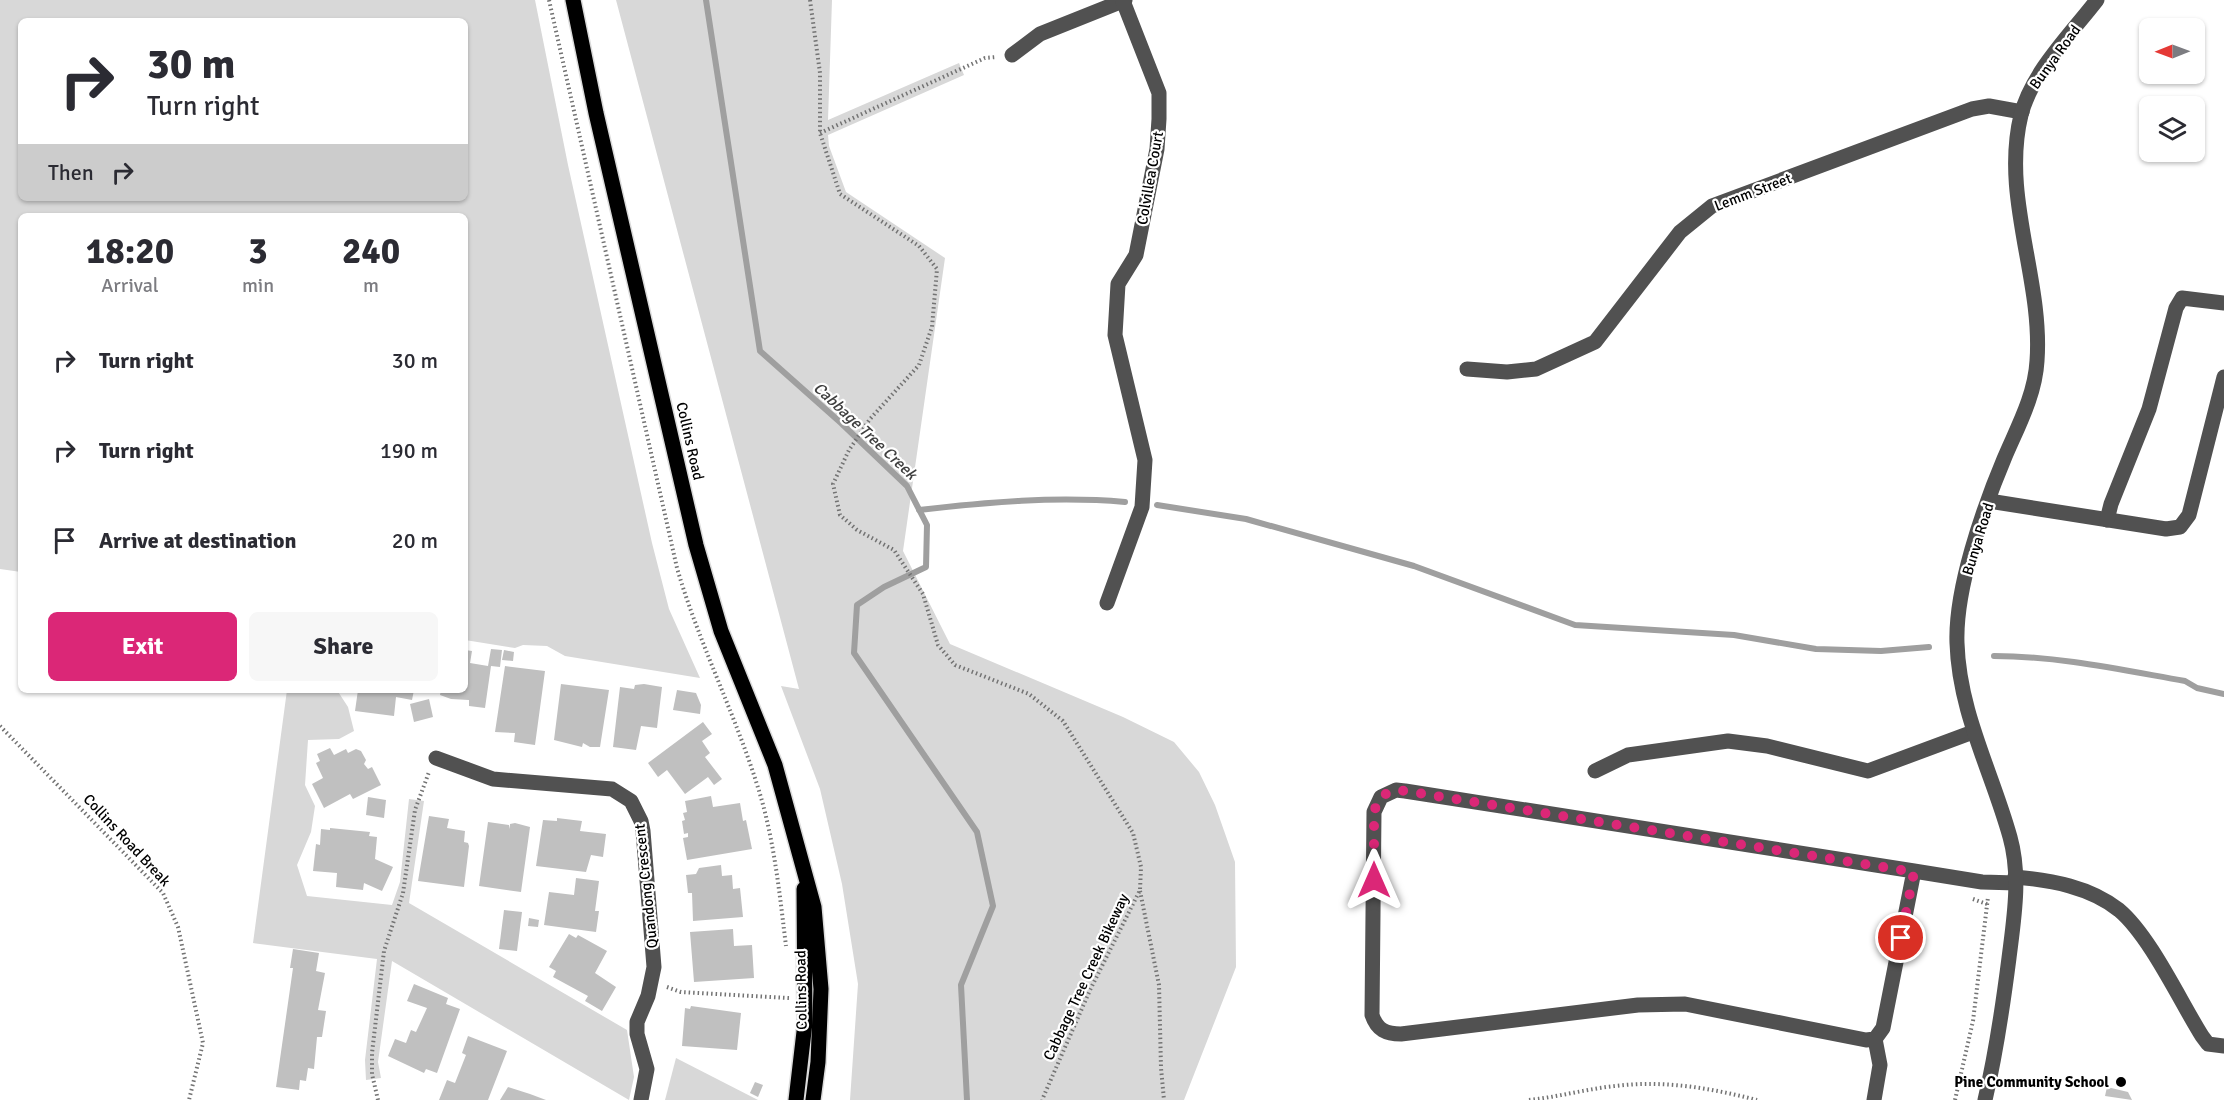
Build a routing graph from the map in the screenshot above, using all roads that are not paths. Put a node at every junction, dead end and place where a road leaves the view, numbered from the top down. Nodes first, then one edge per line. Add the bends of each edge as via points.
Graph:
1 (573, 0) edge
2 (1124, 0) edge
3 (2097, 0) edge
4 (1012, 55) road end
5 (2022, 112) junction
6 (2224, 303) edge
7 (1467, 369) dead end
8 (2224, 377) edge
9 (1989, 501) junction
10 (2108, 520) junction
11 (1107, 603) dead end
12 (1973, 732) junction
13 (436, 758) road end
14 (1595, 771) dead end
15 (1914, 872) junction
16 (805, 880) junction
17 (2016, 880) junction
18 (1875, 1039) junction
19 (2224, 1046) edge
20 (641, 1100) edge
21 (796, 1100) edge
22 (813, 1100) edge
23 (1874, 1100) edge
24 (1985, 1100) edge

1 - 16 main road, Collins Road via 696,544 721,631 775,765
2 - 4 street via 1040,34
2 - 11 street, Colvillea Court via 1159,93 1159,119 1157,149 1136,255 1118,284 1115,335 1145,460 1142,507
3 - 5 street, Bunya Road via 2032,86
5 - 7 street, Lemm Street via 1989,106 1972,109 1712,206 1680,232 1595,342 1536,369
5 - 9 street, Bunya Road via 2015,177 2034,295 2037,364 2022,417
6 - 10 street via 2182,298 2176,308 2149,409
8 - 10 street via 2189,515 2180,527 2166,529
9 - 10 street
9 - 12 street, Bunya Road via 1971,555 1958,614 1959,664
12 - 14 street via 1868,771 1767,746 1728,741 1628,755
12 - 17 street, Bunya Road via 2011,840
13 - 20 street, Quandong Crescent via 493,779 612,789 631,801 643,831 654,967 652,984 637,1022 647,1069
15 - 17 street via 1989,883
15 - 18 street via 1883,1028
15 - 18 street via 1405,791 1396,790 1381,797 1374,812 1372,1015 1385,1031 1401,1034 1659,1003 1685,1004
16 - 21 main road, Collins Road via 805,1023
16 - 22 main road, Collins Road via 814,907 821,989
17 - 19 street via 2076,888 2120,911 2140,935 2208,1044
17 - 24 street, Bunya Road via 2006,980
18 - 23 street via 1880,1065

